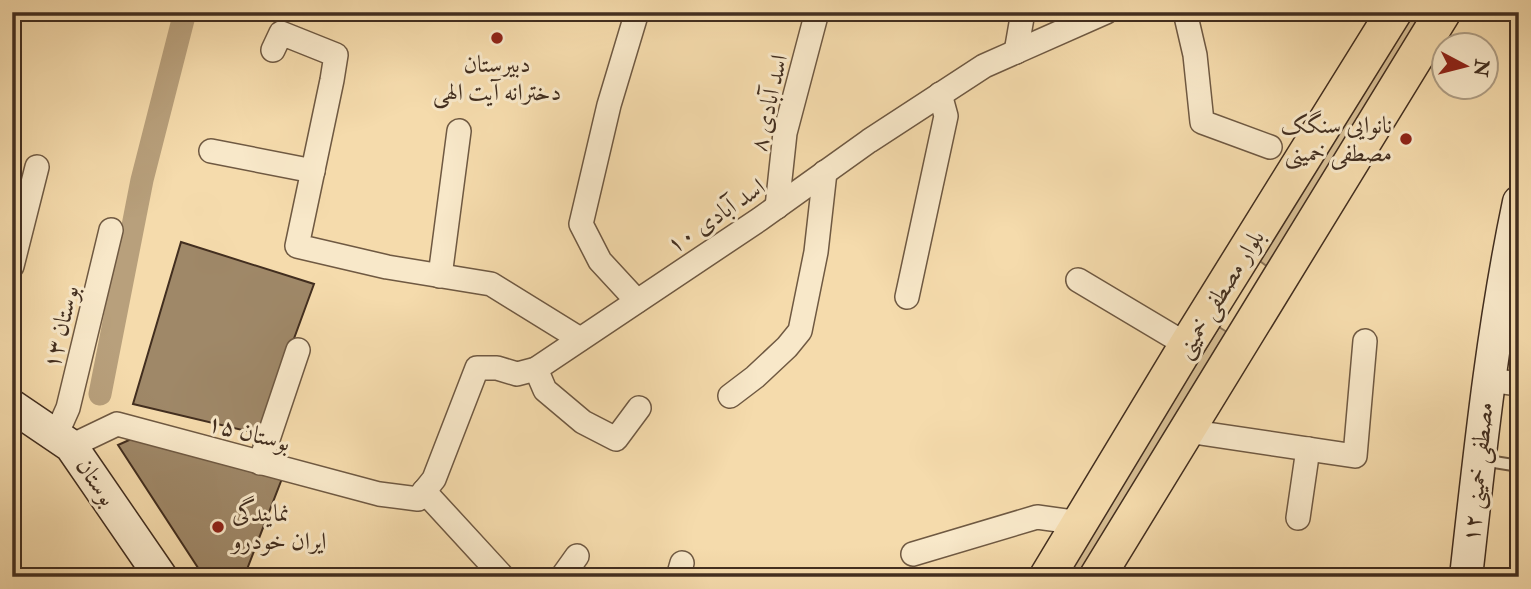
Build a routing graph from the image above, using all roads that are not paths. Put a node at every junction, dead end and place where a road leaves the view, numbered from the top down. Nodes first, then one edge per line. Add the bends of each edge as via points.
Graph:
1 (637, 12) edge
2 (817, 12) edge
3 (1023, 12) edge
4 (1107, 12) edge
5 (1185, 12) edge
6 (1394, 12) edge
7 (1443, 12) edge
8 (273, 50) dead end
9 (1016, 52) junction
10 (940, 94) junction
11 (459, 131) dead end
12 (1270, 146) dead end
13 (211, 151) dead end
14 (37, 167) dead end
15 (313, 172) junction
16 (825, 173) junction
17 (1519, 202) edge
18 (778, 207) junction
19 (111, 230) dead end
20 (12, 266) edge
21 (440, 276) junction
22 (1078, 279) dead end
23 (1222, 292) junction
24 (907, 297) dead end
25 (637, 301) junction
26 (1258, 315) junction
27 (579, 340) junction
28 (1365, 341) dead end
29 (1187, 345) junction
30 (298, 349) dead end
31 (536, 369) junction
32 (1504, 382) edge
33 (730, 396) dead end
34 (12, 406) edge
35 (639, 408) dead end
36 (1187, 430) junction
37 (64, 441) junction
38 (1308, 449) junction
39 (1479, 460) junction
40 (260, 463) junction
41 (1519, 466) edge
42 (421, 495) junction
43 (1298, 518) dead end
44 (1081, 523) junction
45 (913, 554) dead end
46 (577, 556) dead end
47 (154, 574) edge
48 (503, 577) edge
49 (562, 577) edge
50 (1048, 577) edge
51 (1097, 577) edge
52 (1466, 577) edge

1 - 25 street via 581,224 600,261
2 - 18 street, اسد آبادی ۸ via 785,133
3 - 9 street
4 - 9 street, اسد آبادی ۱۰
5 - 12 street via 1202,122
6 - 23 main road, بلوار مصطفی خمینی
7 - 26 main road, بلوار مصطفی خمینی
8 - 15 street via 281,33 336,55
9 - 10 street, اسد آبادی ۱۰
10 - 16 street, اسد آبادی ۱۰
10 - 24 street via 946,116
11 - 21 street
13 - 15 street
14 - 20 street
15 - 21 street via 297,246
16 - 18 street, اسد آبادی ۱۰
16 - 33 street via 800,331
17 - 32 street, مصطفی خمینی ۱۲ via 1503,276
18 - 25 street, اسد آبادی ۱۰
19 - 37 street, بوستان ۱۳
21 - 27 street via 491,284
22 - 29 street
23 - 26 main road
23 - 29 main road, بلوار مصطفی خمینی
25 - 27 street, اسد آبادی ۱۰
26 - 36 main road, بلوار مصطفی خمینی
27 - 31 street, اسد آبادی ۱۰
28 - 38 street via 1355,456
29 - 44 main road, بلوار مصطفی خمینی
30 - 40 street
31 - 35 street via 545,390 583,422 616,439
31 - 42 street via 517,374 477,368 434,480
32 - 39 street, مصطفی خمینی ۱۲
34 - 37 street, بوستان
36 - 38 street
36 - 51 main road, بلوار مصطفی خمینی
37 - 40 street, بوستان ۱۵ via 117,424
37 - 47 street, بوستان
38 - 43 street
39 - 41 lane
39 - 52 street, مصطفی خمینی ۱۲
40 - 42 street, بوستان ۱۵ via 379,494
42 - 48 street
44 - 45 street via 1037,517
44 - 50 main road, بلوار مصطفی خمینی
46 - 49 street

